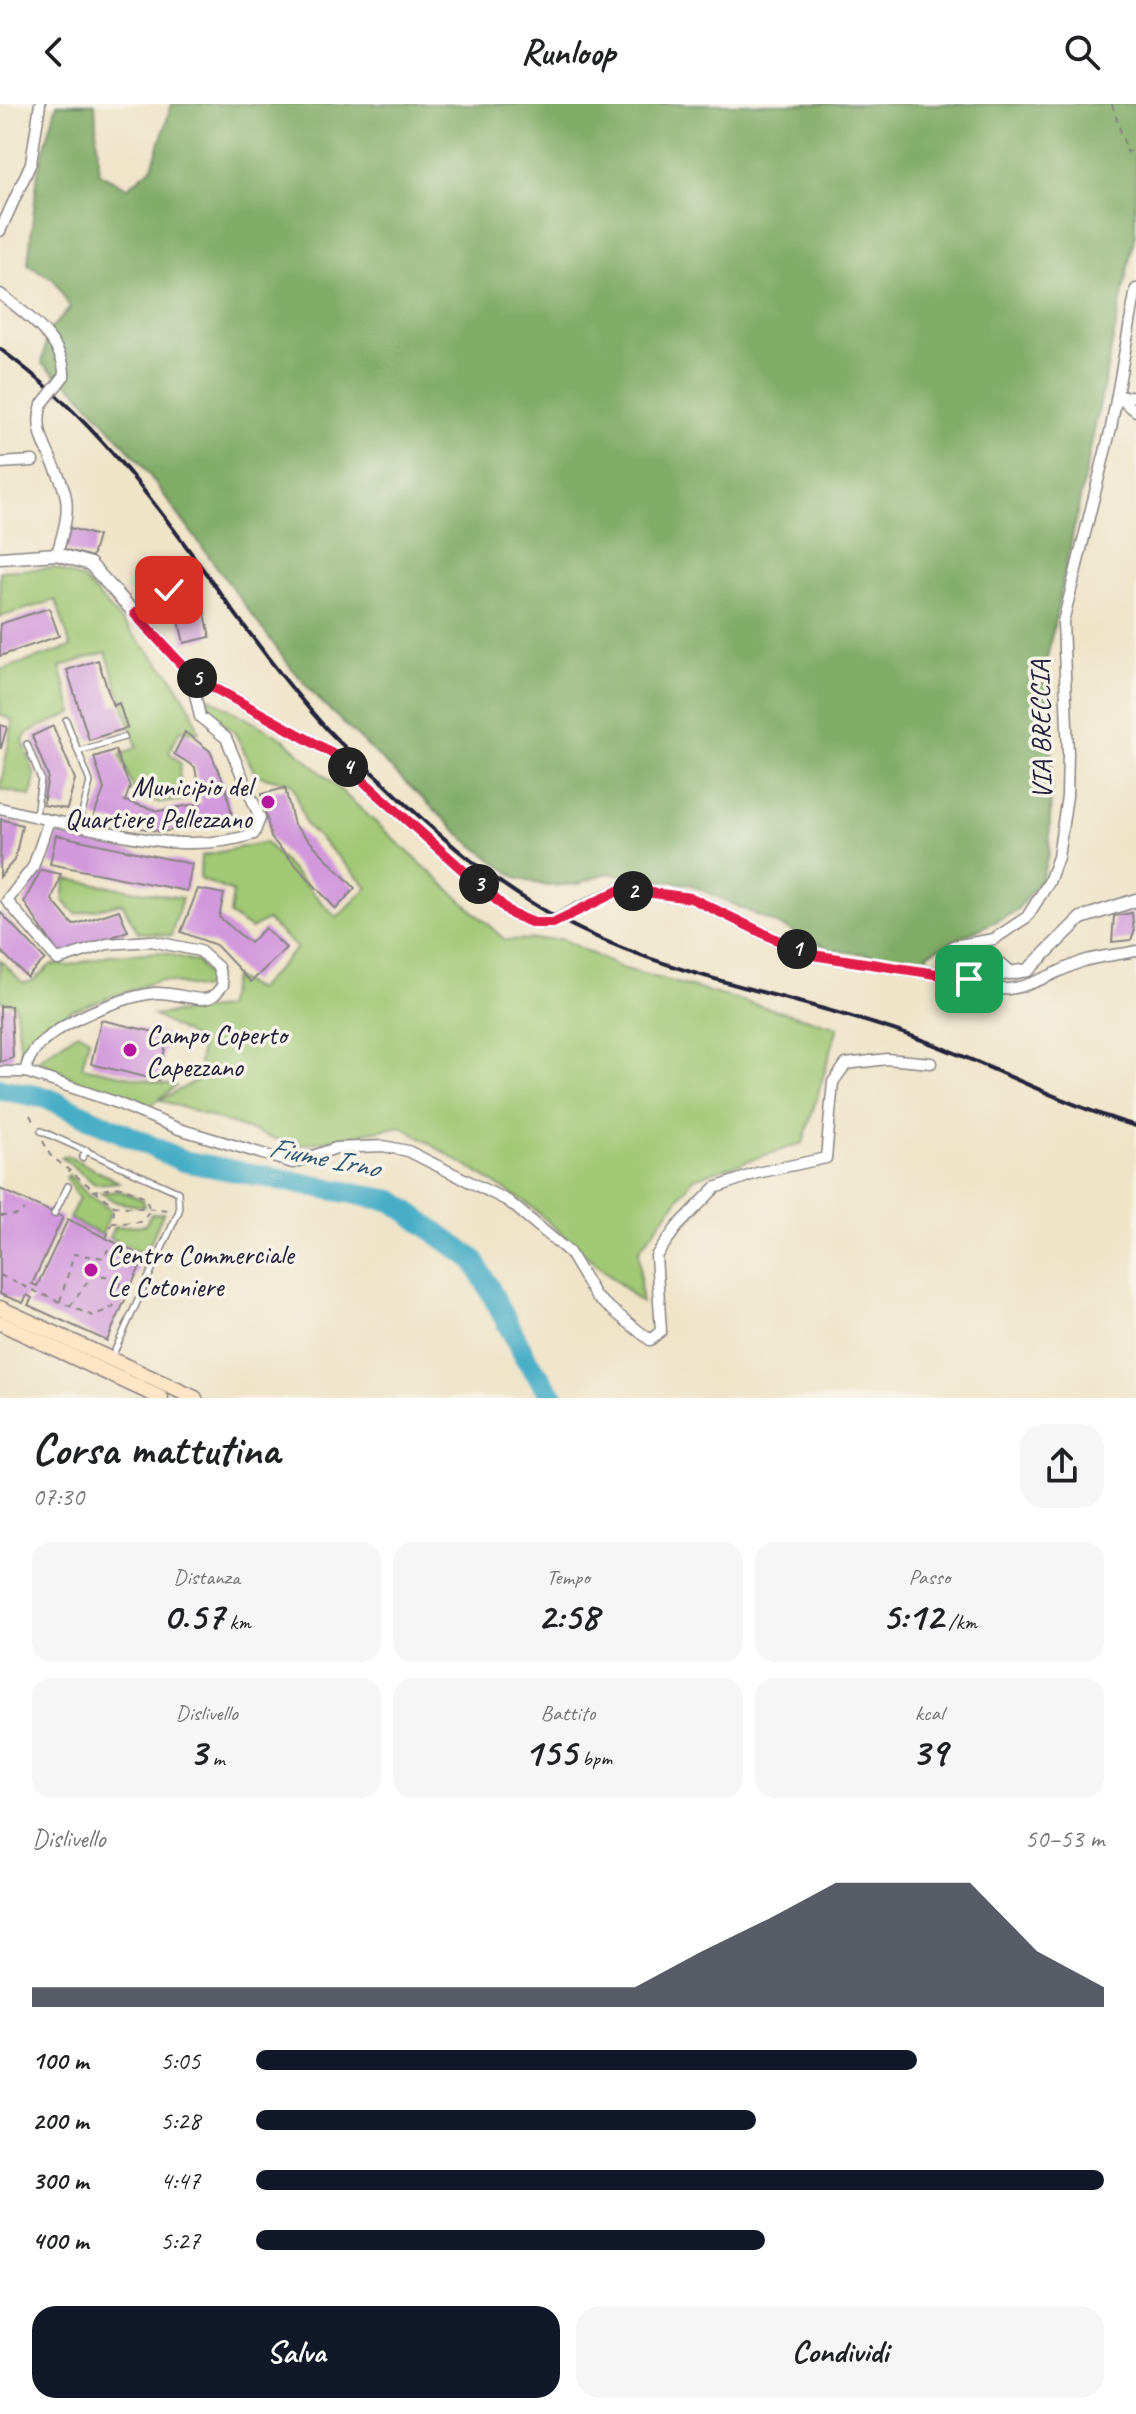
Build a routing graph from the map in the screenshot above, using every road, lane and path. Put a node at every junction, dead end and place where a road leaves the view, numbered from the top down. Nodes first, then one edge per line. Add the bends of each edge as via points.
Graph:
1 (40, 104) edge
2 (1112, 104) edge
3 (1136, 150) edge
4 (0, 231) edge
5 (1136, 289) edge
6 (0, 294) edge
7 (1136, 396) edge
8 (1118, 397) junction
9 (1136, 411) edge
10 (33, 461) dead end
11 (0, 463) edge
12 (57, 554) junction
13 (0, 558) edge
14 (187, 588) dead end
15 (135, 614) junction
16 (191, 675) junction
17 (66, 720) dead end
18 (124, 737) dead end
19 (27, 744) dead end
20 (79, 751) junction
21 (0, 808) edge
22 (36, 816) junction
23 (49, 820) junction
24 (79, 826) junction
25 (1136, 900) edge
26 (1136, 951) edge
27 (1014, 974) junction
28 (969, 979) junction
29 (931, 1063) dead end
30 (0, 1072) edge
31 (26, 1072) junction
32 (30, 1115) dead end
33 (39, 1130) joint
34 (43, 1142) dead end
35 (87, 1150) junction
36 (82, 1158) dead end
37 (68, 1186) dead end
38 (92, 1191) junction
39 (114, 1206) junction
40 (24, 1210) dead end
41 (150, 1210) junction
42 (171, 1211) dead end
43 (54, 1214) dead end
44 (0, 1216) edge
45 (113, 1223) junction
46 (106, 1238) dead end
47 (108, 1249) dead end
48 (0, 1275) edge
49 (60, 1302) junction
50 (70, 1307) junction
51 (0, 1308) edge
52 (0, 1323) edge
53 (111, 1359) junction
54 (161, 1398) edge
55 (195, 1398) edge

1 - 4 street via 31,163
2 - 3 path via 1127,152
5 - 8 street, VIA BRECCIA
6 - 12 street, bridge via 41,327 64,376 42,404 38,424 66,496
7 - 8 street
8 - 9 street
8 - 27 street, VIA BRECCIA via 1063,622 1068,768 1058,857 1027,917 994,939 953,946 957,961 1002,964
10 - 11 street
12 - 13 street
12 - 15 street via 90,564
14 - 15 lane via 169,590
15 - 16 street
16 - 24 street via 200,717 226,738 260,818 254,834 211,844 167,844
16 - 28 street, bridge via 332,753 512,914 534,923 553,923 622,889 691,898 806,954
17 - 20 lane
18 - 20 lane
19 - 22 lane via 41,779
20 - 24 lane via 90,782
21 - 22 street
22 - 23 street
23 - 24 street
23 - 31 street via 33,867 7,901 58,960 107,944 151,941 200,951 218,967 223,985 203,999 154,993 96,1008 35,1048
25 - 27 street via 1081,918 1028,970
26 - 28 street via 1081,961 1016,989 980,986
27 - 28 street
29 - 31 street via 887,1059 846,1064 833,1082 826,1158 715,1188 656,1256 661,1331 650,1340 596,1297 569,1252 508,1201 408,1151 336,1148 293,1163 179,1129
30 - 31 street
32 - 33 path
33 - 35 lane
34 - 38 path via 50,1155
35 - 36 lane
35 - 53 lane via 169,1185 180,1202
37 - 43 lane
38 - 39 path
38 - 41 path via 122,1187 145,1197
39 - 41 path
39 - 45 path
40 - 44 path
41 - 42 path
41 - 45 path via 141,1222
45 - 46 path
47 - 49 path via 104,1258 74,1254
48 - 49 path
49 - 50 path
50 - 50 path via 93,1316 113,1307 122,1279 93,1274
51 - 53 main road
52 - 54 main road
53 - 55 main road

